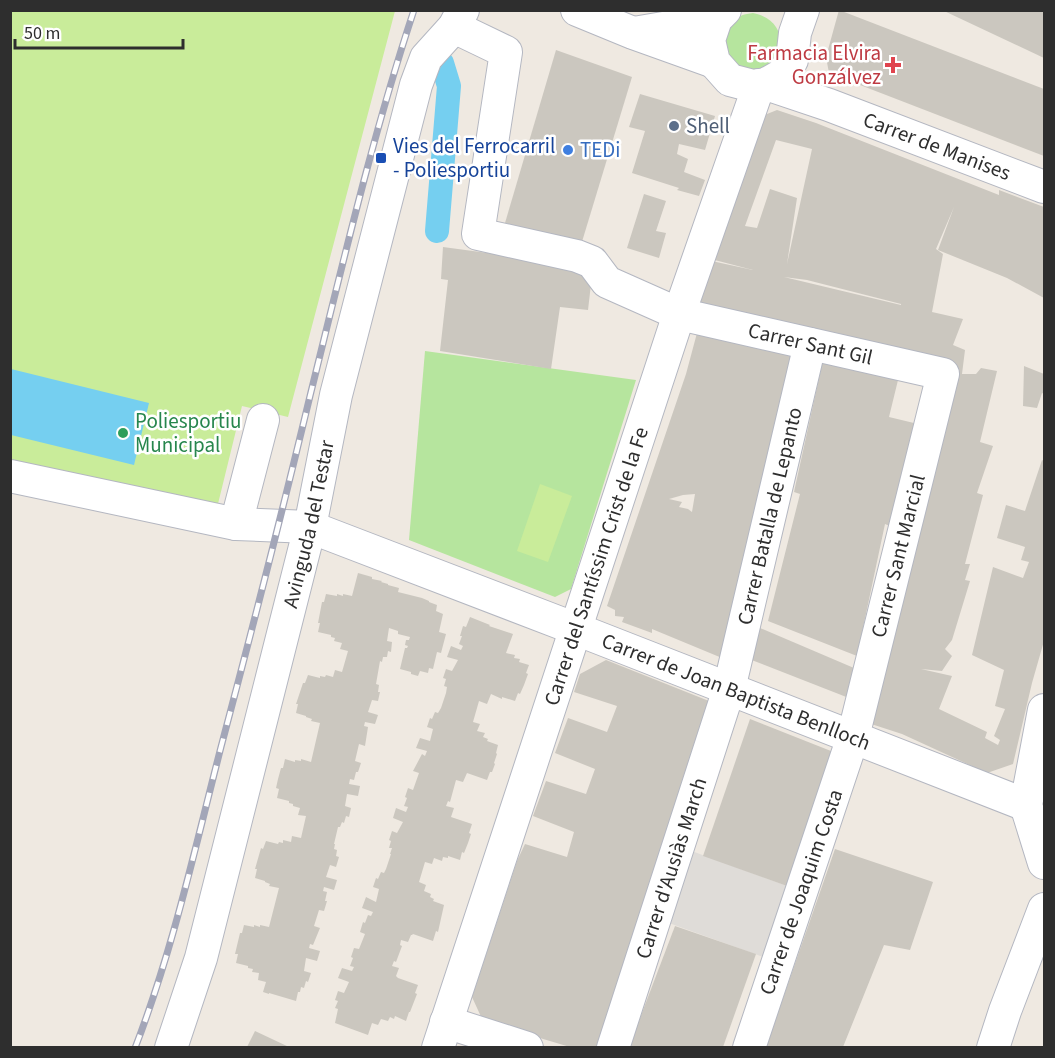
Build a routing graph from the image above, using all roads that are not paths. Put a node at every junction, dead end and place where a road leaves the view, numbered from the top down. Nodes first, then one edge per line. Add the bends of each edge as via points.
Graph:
1 (577, 10) edge
2 (721, 15) edge
3 (458, 19) edge
4 (793, 28) edge
5 (633, 33) junction
6 (714, 62) junction
7 (763, 84) junction
8 (829, 105) junction
9 (1044, 187) edge
10 (679, 314) junction
11 (810, 344) junction
12 (943, 374) joint
13 (262, 420) dead end
14 (10, 476) edge
15 (236, 524) junction
16 (310, 527) junction
17 (576, 629) junction
18 (729, 689) junction
19 (1044, 710) edge
20 (852, 737) junction
21 (1026, 805) junction
22 (1044, 863) edge
23 (1044, 909) edge
24 (442, 1035) edge
25 (171, 1047) edge
26 (527, 1047) edge
27 (613, 1047) edge
28 (749, 1047) edge
29 (993, 1047) edge

1 - 5 street
2 - 5 street
2 - 6 street via 709,40
3 - 10 street, Carrer Sant Gil via 506,52 478,234 578,256 592,262 607,282
3 - 16 street, Avinguda del Testar via 426,58 416,85 336,395
4 - 7 street via 782,75
4 - 8 street, Carrer de Manises via 807,84
5 - 6 street
6 - 7 street, Carrer de Manises via 730,80 753,86
7 - 8 street, Carrer de Manises
7 - 10 street, Carrer del Santíssim Crist de la Fe
8 - 9 street, Carrer de Manises
10 - 11 street, Carrer Sant Gil
10 - 17 street, Carrer del Santíssim Crist de la Fe
11 - 12 street, Carrer Sant Gil
11 - 18 street, Carrer Batalla de Lepanto
12 - 20 street, Carrer Sant Marcial
13 - 15 street
14 - 15 street, Carrer de Joan Baptista Benlloch
15 - 16 street, Carrer de Joan Baptista Benlloch
16 - 17 street, Carrer de Joan Baptista Benlloch
16 - 25 street, Avinguda del Testar via 201,958
17 - 18 street, Carrer de Joan Baptista Benlloch
17 - 24 street, Carrer del Santíssim Crist de la Fe
18 - 20 street, Carrer de Joan Baptista Benlloch
18 - 27 street, Carrer d'Ausiàs March
19 - 21 street
20 - 21 street, Carrer de Joan Baptista Benlloch
20 - 28 street, Carrer de Joaquim Costa
21 - 22 street
23 - 29 street
24 - 26 street

